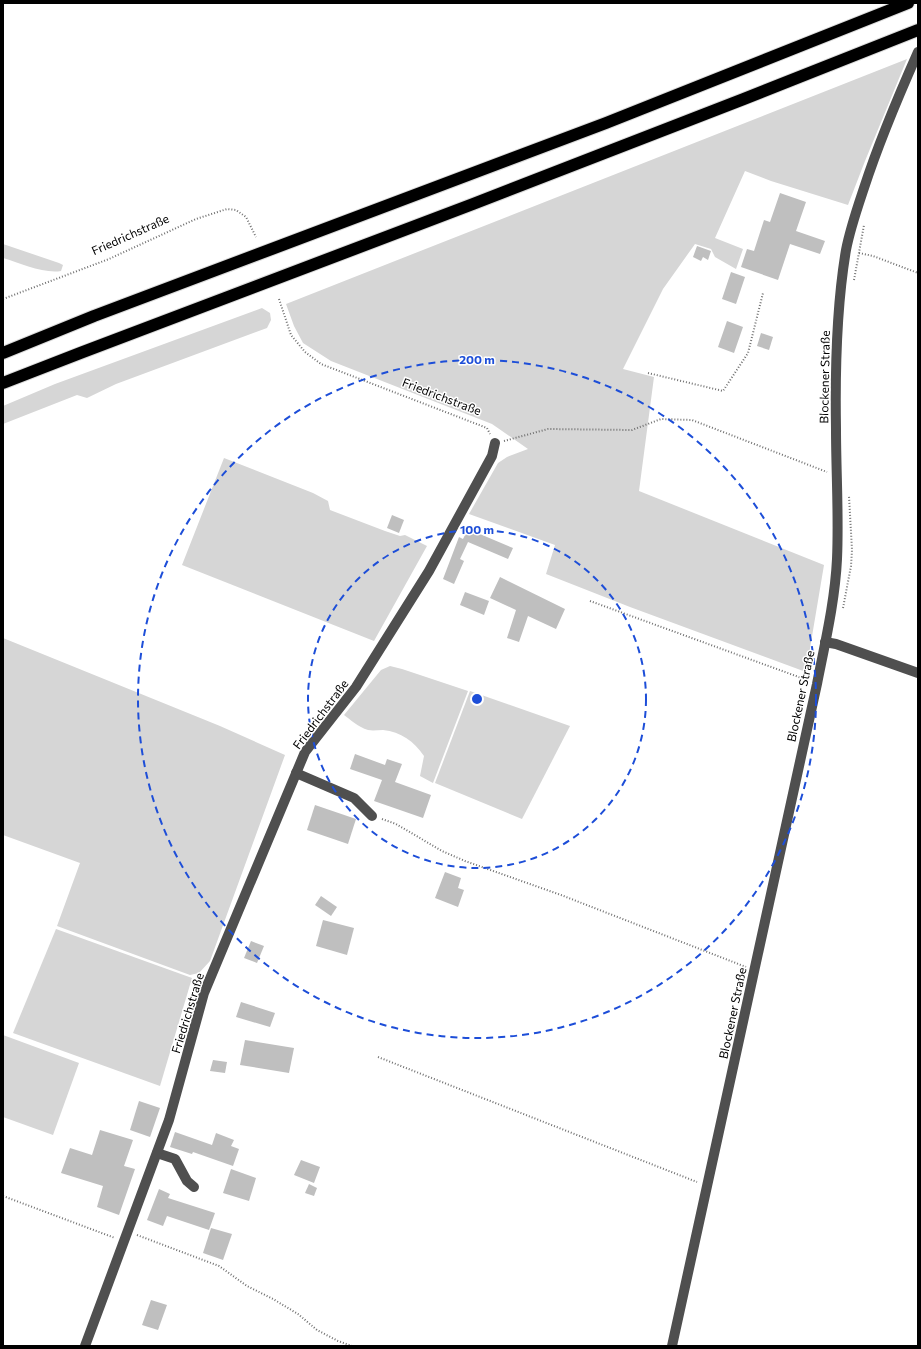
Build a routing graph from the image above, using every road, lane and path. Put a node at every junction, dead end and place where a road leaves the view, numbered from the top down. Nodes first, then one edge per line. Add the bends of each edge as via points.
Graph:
1 (908, 3) edge
2 (917, 30) edge
3 (918, 52) edge
4 (864, 225) dead end
5 (256, 237) dead end
6 (858, 252) junction
7 (918, 273) edge
8 (853, 281) dead end
9 (764, 292) dead end
10 (3, 299) edge
11 (279, 299) dead end
12 (3, 353) edge
13 (648, 373) dead end
14 (3, 383) edge
15 (495, 443) junction
16 (837, 473) junction
17 (849, 496) dead end
18 (590, 601) dead end
19 (842, 615) dead end
20 (825, 642) junction
21 (918, 673) edge
22 (817, 684) junction
23 (296, 773) junction
24 (372, 816) joint
25 (754, 970) junction
26 (378, 1057) dead end
27 (157, 1153) junction
28 (707, 1186) junction
29 (194, 1187) dead end
30 (3, 1196) edge
31 (126, 1236) junction
32 (85, 1346) edge
33 (352, 1346) edge
34 (672, 1346) edge

1 - 12 highway via 606,123 94,316
2 - 14 highway via 728,106
3 - 16 street, Blockener Straße via 874,158 850,228 841,288 836,359
4 - 6 path
5 - 10 path, Friedrichstraße via 246,217 236,210 227,209 109,259
6 - 7 path
6 - 8 path
9 - 13 path via 748,353 723,391
11 - 15 path, Friedrichstraße via 291,335 305,352 321,364 488,428
15 - 16 path via 548,429 632,430 661,419 692,420 828,473
15 - 23 street, Friedrichstraße via 492,456 429,571 356,688 305,752
16 - 20 street, Blockener Straße via 837,560
17 - 19 path via 852,566
18 - 22 path
20 - 21 street
20 - 22 street, Blockener Straße
22 - 25 street, Blockener Straße
23 - 24 street via 354,798
23 - 27 street, Friedrichstraße via 204,993 169,1120
24 - 25 path via 396,824 442,851 465,861 561,895
25 - 28 street, Blockener Straße
26 - 28 path
27 - 29 street via 175,1159 186,1180
27 - 31 street, Friedrichstraße
28 - 34 street, Blockener Straße
30 - 31 path
31 - 32 street, Friedrichstraße
31 - 33 path via 218,1266 247,1286 298,1314 318,1330

